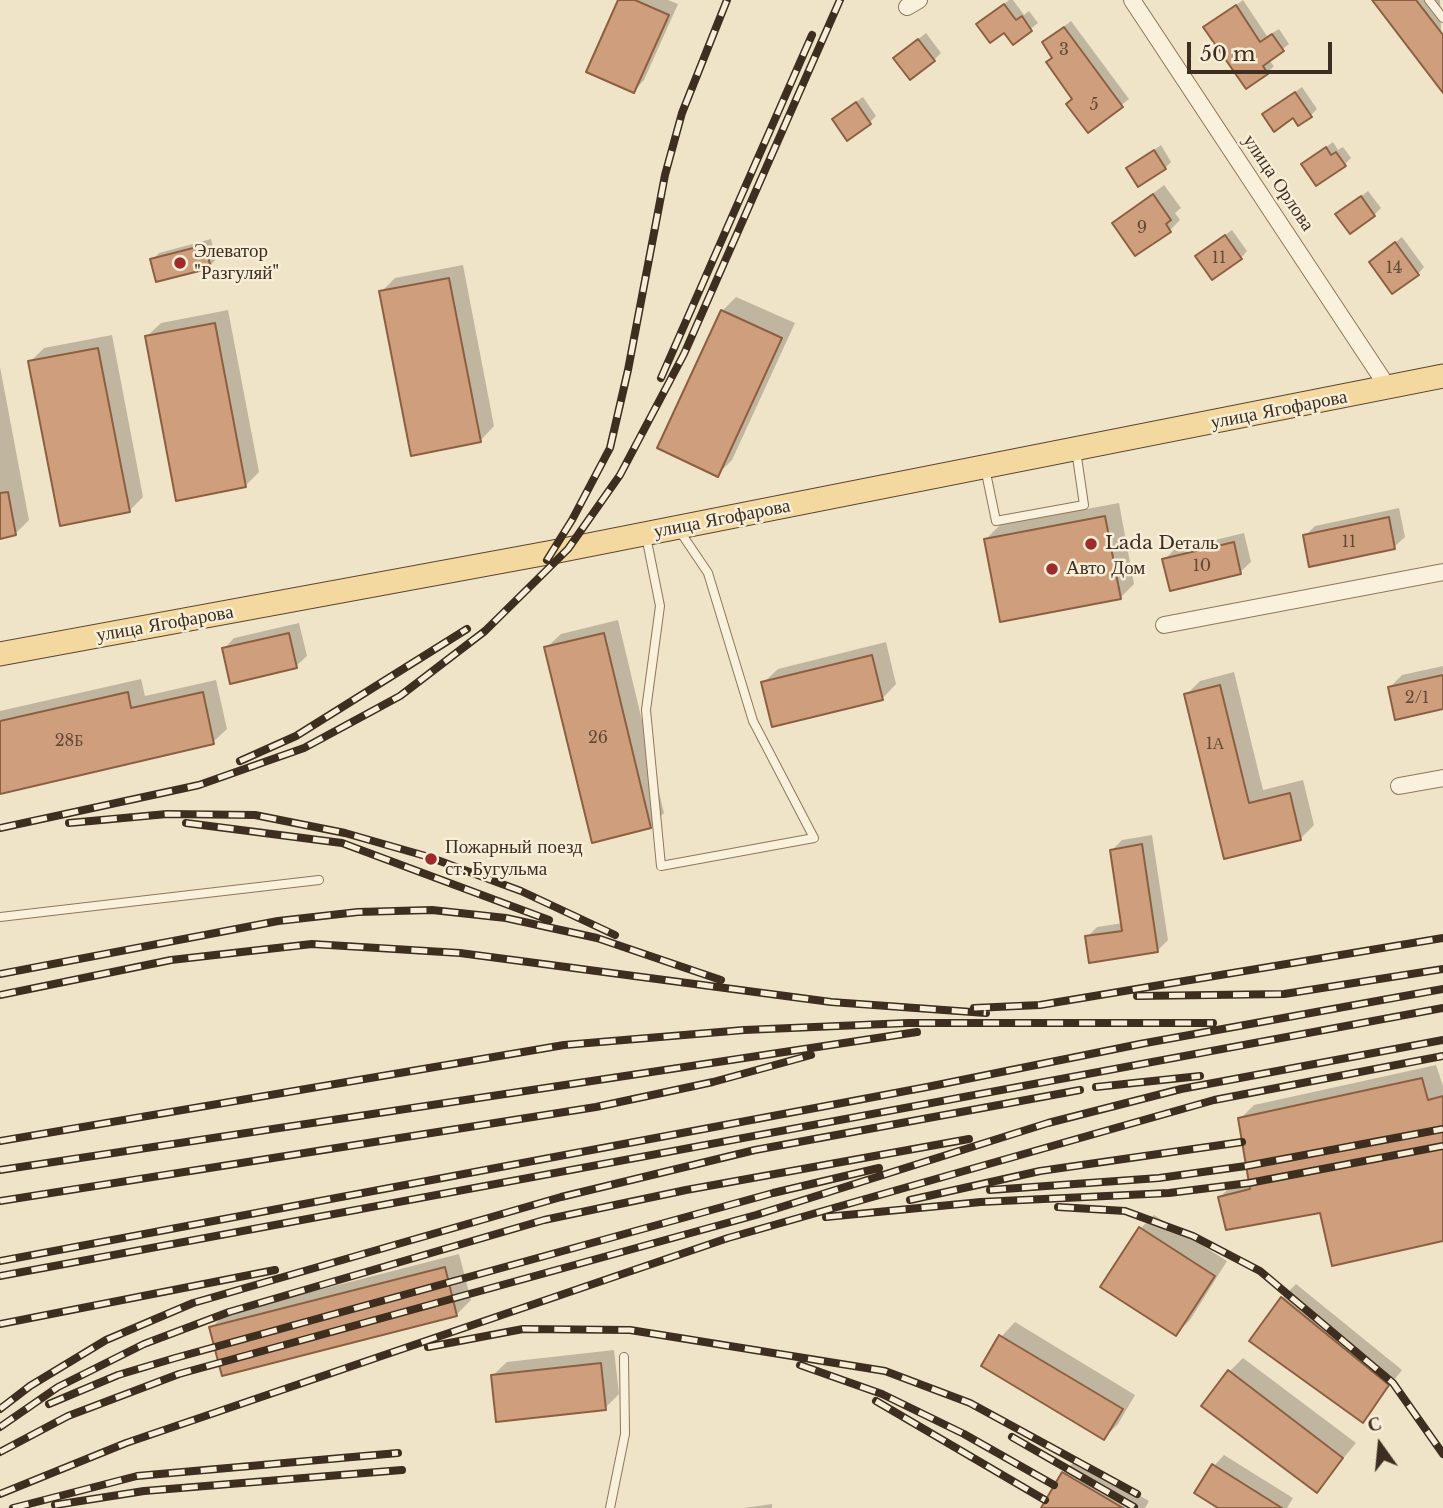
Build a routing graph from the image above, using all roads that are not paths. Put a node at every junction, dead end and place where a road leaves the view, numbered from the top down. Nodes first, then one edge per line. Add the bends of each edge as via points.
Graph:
1 (1132, 0) edge
2 (1429, 0) edge
3 (1443, 18) edge
4 (1443, 376) edge
5 (1389, 388) junction
6 (1076, 450) junction
7 (985, 468) junction
8 (677, 528) junction
9 (646, 534) junction
10 (1443, 572) edge
11 (1164, 625) dead end
12 (0, 654) edge
13 (1443, 778) edge
14 (1399, 786) dead end
15 (319, 880) dead end
16 (0, 917) edge
17 (624, 1357) dead end
18 (610, 1508) edge

1 - 5 street, улица Орлова
2 - 3 lane
4 - 5 main road, улица Ягофарова
5 - 6 main road, улица Ягофарова
6 - 7 main road, улица Ягофарова
6 - 7 lane via 1084,505 996,521
7 - 8 main road, улица Ягофарова
8 - 9 main road, улица Ягофарова
8 - 9 lane via 708,573 753,721 814,838 661,866 646,710 660,606
9 - 12 main road, улица Ягофарова
10 - 11 street
13 - 14 street
15 - 16 lane
17 - 18 lane via 625,1434

